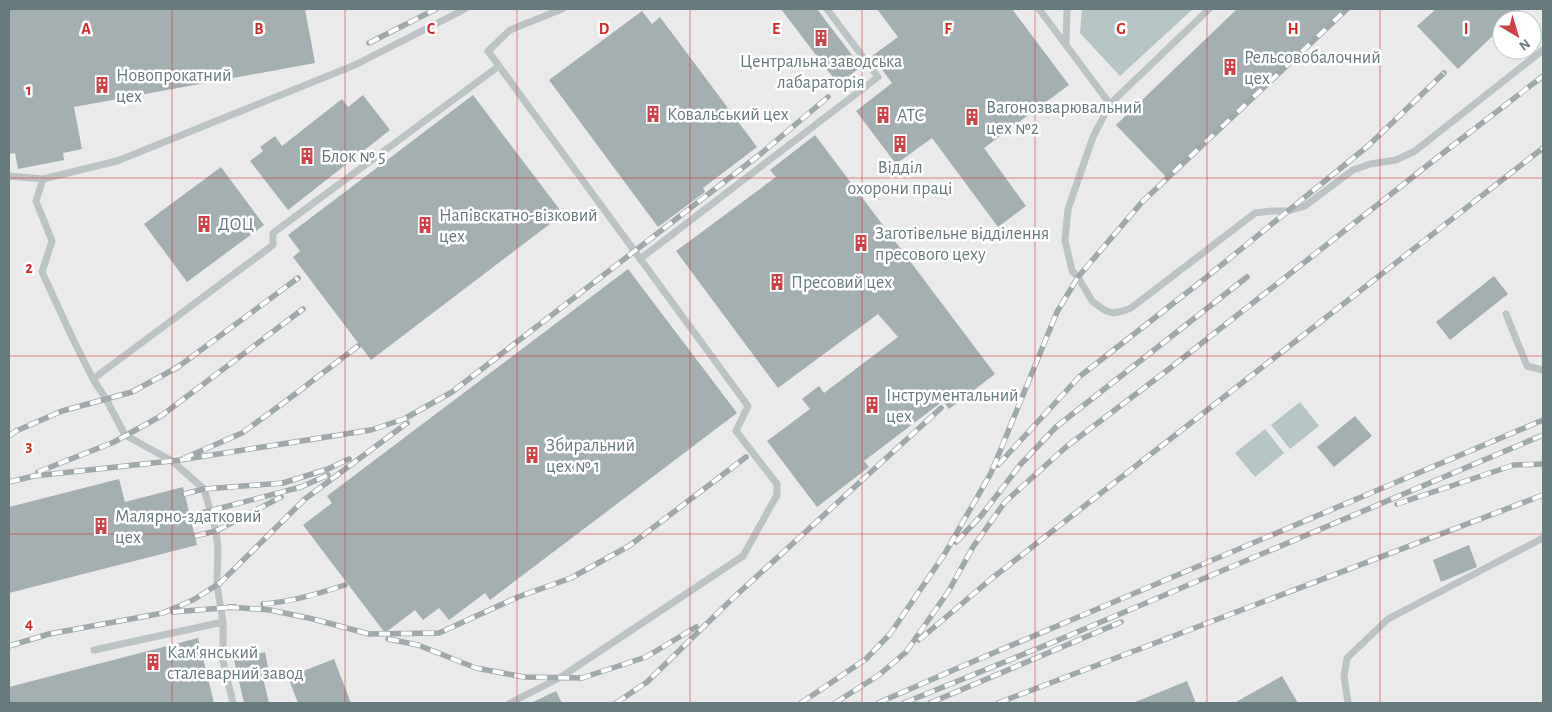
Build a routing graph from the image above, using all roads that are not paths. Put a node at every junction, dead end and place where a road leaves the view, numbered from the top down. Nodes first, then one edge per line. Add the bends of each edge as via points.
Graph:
1 (465, 9) edge
2 (562, 9) edge
3 (827, 9) edge
4 (1039, 9) edge
5 (1067, 9) edge
6 (1209, 9) edge
7 (1066, 44) junction
8 (1543, 50) edge
9 (499, 66) junction
10 (1110, 104) junction
11 (9, 176) edge
12 (43, 180) junction
13 (640, 259) junction
14 (1506, 314) dead end
15 (1543, 370) edge
16 (93, 379) junction
17 (1543, 538) edge
18 (223, 622) junction
19 (94, 650) dead end
20 (233, 703) edge
21 (510, 703) edge
22 (1348, 703) edge

1 - 12 lane via 346,69 116,161
2 - 9 lane via 510,30 488,51
3 - 13 lane via 878,77
4 - 7 lane
5 - 7 lane
6 - 10 lane
7 - 10 lane
8 - 10 lane via 1415,152 1353,170 1305,206 1288,211 1255,213 1131,308 1113,312 1092,301 1072,271 1065,240 1068,209 1093,137
9 - 13 lane
9 - 16 lane via 273,233 273,245
11 - 12 lane
12 - 16 lane via 36,200 52,241 42,272
13 - 21 lane via 748,406 736,431 778,484 777,495 744,556 561,677
14 - 15 lane via 1527,366
16 - 18 lane via 125,435 172,461 204,489 216,530 217,585
17 - 22 lane via 1388,619 1347,658 1344,676
18 - 19 lane
18 - 20 lane via 223,661

